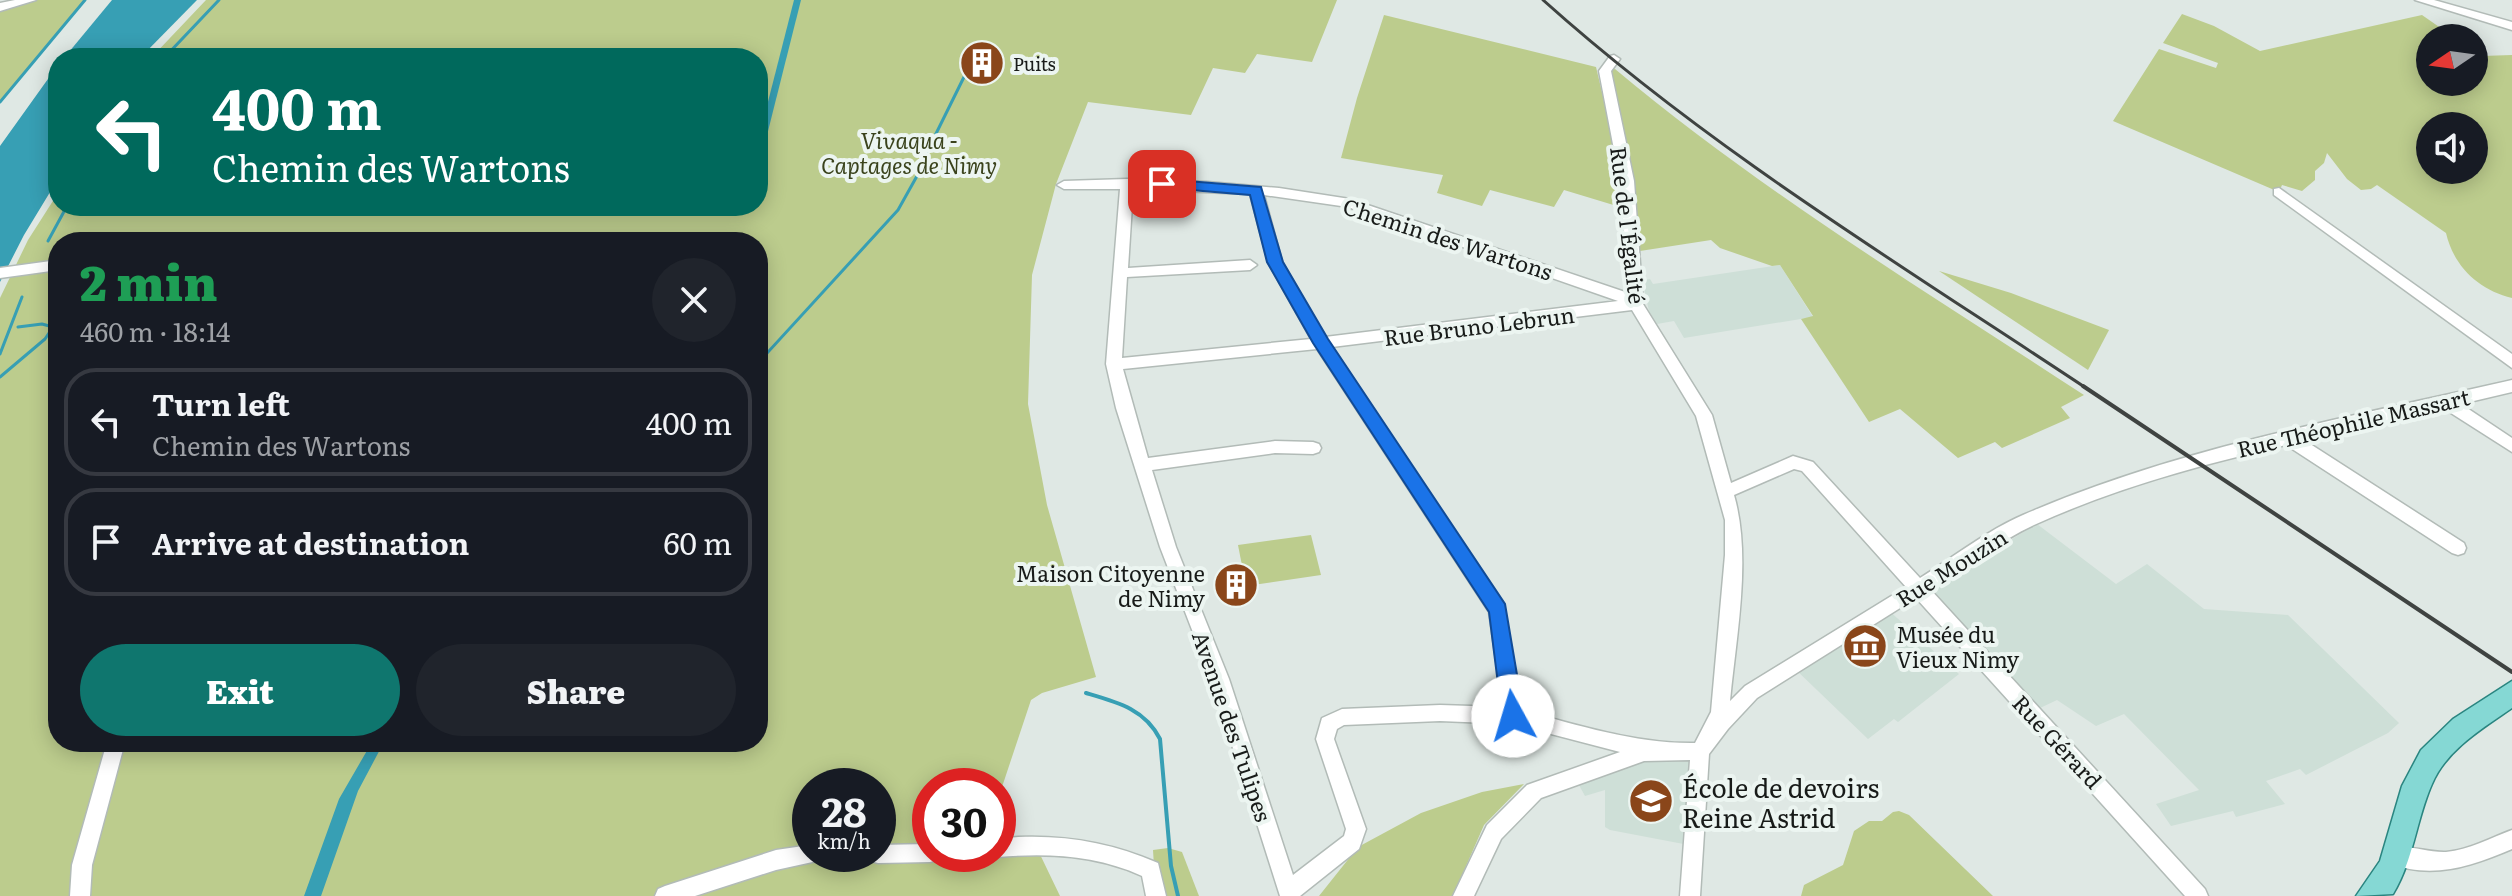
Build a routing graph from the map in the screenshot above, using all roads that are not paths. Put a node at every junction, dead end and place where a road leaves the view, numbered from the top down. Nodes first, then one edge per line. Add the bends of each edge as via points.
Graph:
1 (30, 0) edge
2 (2421, 0) edge
3 (0, 7) edge
4 (2512, 26) edge
5 (1614, 59) dead end
6 (1127, 183) junction
7 (1064, 185) dead end
8 (1256, 191) junction
9 (2279, 192) dead end
10 (1250, 265) dead end
11 (48, 266) edge
12 (0, 273) edge
13 (1120, 273) junction
14 (1636, 304) junction
15 (1321, 343) junction
16 (2512, 362) edge
17 (1114, 364) junction
18 (2512, 386) edge
19 (2445, 401) junction
20 (2286, 437) junction
21 (2512, 446) edge
22 (1313, 448) dead end
23 (2194, 460) joint
24 (1142, 465) junction
25 (1728, 491) junction
26 (2458, 548) dead end
27 (1917, 588) junction
28 (2512, 693) edge
29 (1513, 716) junction
30 (1668, 751) junction
31 (1700, 751) junction
32 (113, 752) edge
33 (2512, 839) edge
34 (1016, 846) edge
35 (2396, 856) junction
36 (792, 857) edge
37 (1289, 894) edge
38 (80, 896) edge
39 (665, 896) edge
40 (1156, 896) edge
41 (1463, 896) edge
42 (1690, 896) edge
43 (2198, 896) edge
44 (2371, 896) edge

1 - 3 street
2 - 4 street
5 - 14 street, Rue de l'Égalité via 1605,71 1627,181
6 - 7 street, Chemin des Wartons
6 - 8 street, Chemin des Wartons
6 - 13 street, Avenue des Tulipes
8 - 14 street, Chemin des Wartons via 1350,203
8 - 15 street via 1275,262
9 - 16 street
10 - 13 street
11 - 12 street
13 - 17 street, Avenue des Tulipes
14 - 15 street, Rue Bruno Lebrun
14 - 25 street, Rue de l'Égalité via 1704,415
15 - 17 street, Rue Bruno Lebrun
15 - 29 street via 1498,610
17 - 24 street, Avenue des Tulipes
18 - 19 street, Rue Théophile Massart
19 - 20 street, Rue Théophile Massart
19 - 21 street
20 - 23 street, Rue Théophile Massart
20 - 26 street
22 - 24 street via 1275,447
23 - 27 street, Rue Mouzin via 2026,521
24 - 37 street, Avenue des Tulipes via 1235,722
25 - 27 street, Rue Gérard via 1793,462 1803,463
25 - 31 street, Rue de l'Égalité via 1734,555 1720,713
27 - 31 street, Rue Mouzin via 1751,692
27 - 43 street, Rue Gérard
28 - 35 main road via 2433,755 2414,789
29 - 30 street
29 - 37 street via 1349,716 1329,724 1325,739 1356,829 1352,842
30 - 31 street
30 - 41 street via 1627,757 1534,791 1494,832
31 - 42 street
32 - 38 street via 82,865
33 - 35 street via 2459,862
34 - 40 street via 1106,852 1151,870
35 - 44 main road
36 - 39 street

